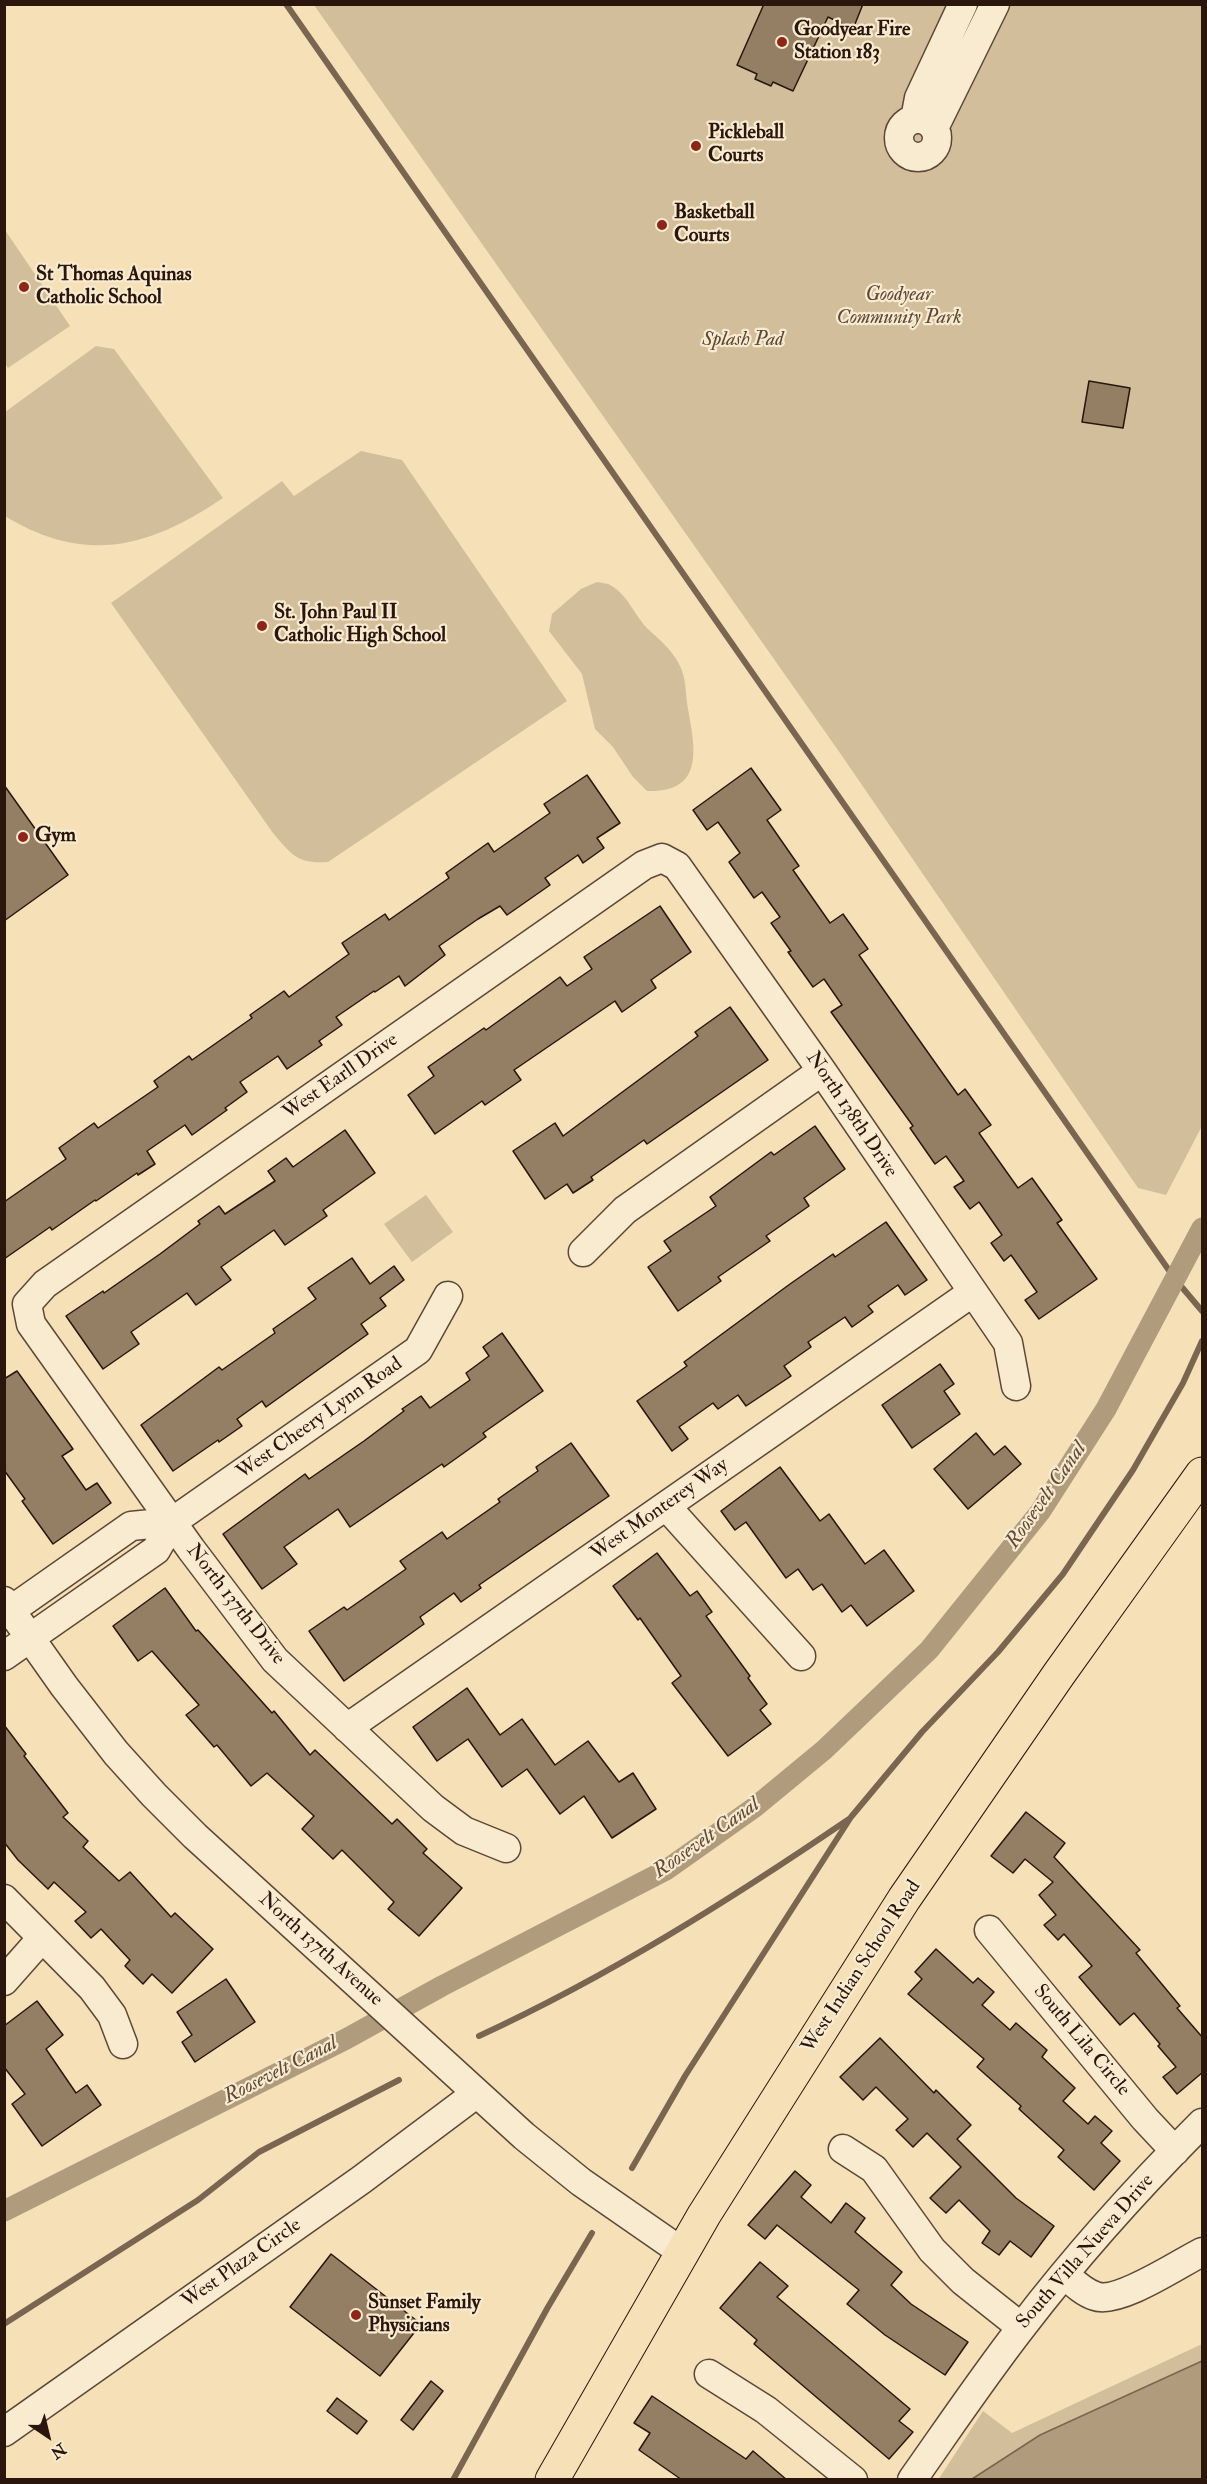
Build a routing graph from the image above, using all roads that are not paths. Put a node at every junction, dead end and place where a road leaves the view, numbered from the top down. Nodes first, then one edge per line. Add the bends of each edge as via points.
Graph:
1 (963, 4) edge
2 (995, 4) edge
3 (662, 858) joint
4 (822, 1071) junction
5 (583, 1252) dead end
6 (973, 1293) junction
7 (448, 1296) dead end
8 (27, 1304) joint
9 (1016, 1386) dead end
10 (1203, 1474) edge
11 (666, 1506) junction
12 (172, 1522) junction
13 (7, 1609) edge
14 (30, 1638) junction
15 (4, 1656) edge
16 (801, 1656) dead end
17 (347, 1728) junction
18 (506, 1848) dead end
19 (4, 1899) edge
20 (989, 1930) dead end
21 (42, 1938) junction
22 (4, 1981) edge
23 (123, 2044) dead end
24 (477, 2093) junction
25 (1203, 2123) edge
26 (843, 2149) dead end
27 (1175, 2151) junction
28 (682, 2252) junction
29 (1203, 2252) edge
30 (1064, 2274) junction
31 (1021, 2327) junction
32 (709, 2374) dead end
33 (4, 2432) edge
34 (552, 2480) edge
35 (853, 2480) edge
36 (912, 2480) edge

1 - 2 street via 919,98 925,124
3 - 4 street, North 138th Drive via 677,866
3 - 8 street, West Earll Drive via 644,865 45,1284
4 - 5 street via 625,1210
4 - 6 street, North 138th Drive
6 - 9 street, North 138th Drive via 1008,1342
6 - 11 street, West Monterey Way
7 - 12 street, West Cheery Lynn Road via 418,1350
8 - 12 street, North 137th Drive via 31,1324
10 - 28 main road, West Indian School Road via 953,1825
11 - 16 street
11 - 17 street, West Monterey Way
12 - 13 street, West Cheery Lynn Road via 131,1526
12 - 14 street, West Cheery Lynn Road via 156,1550
12 - 17 street, North 137th Drive via 275,1660
13 - 14 street, North 137th Avenue
14 - 15 street, West Cheery Lynn Road
14 - 24 street, North 137th Avenue via 116,1753 154,1795
17 - 18 street, North 137th Drive via 433,1808 464,1831
19 - 21 street
20 - 27 street, South Lila Circle
21 - 22 street
21 - 23 street via 102,2001
24 - 28 street, North 137th Avenue via 595,2191
24 - 33 street, West Plaza Circle via 361,2180
25 - 27 street, South Villa Nueva Drive
26 - 31 street via 874,2169 932,2250 963,2281
27 - 30 street, South Villa Nueva Drive
28 - 34 main road, West Indian School Road
29 - 30 street via 1112,2296 1097,2297
30 - 31 street, South Villa Nueva Drive
31 - 36 street, South Villa Nueva Drive
32 - 35 street via 766,2410

